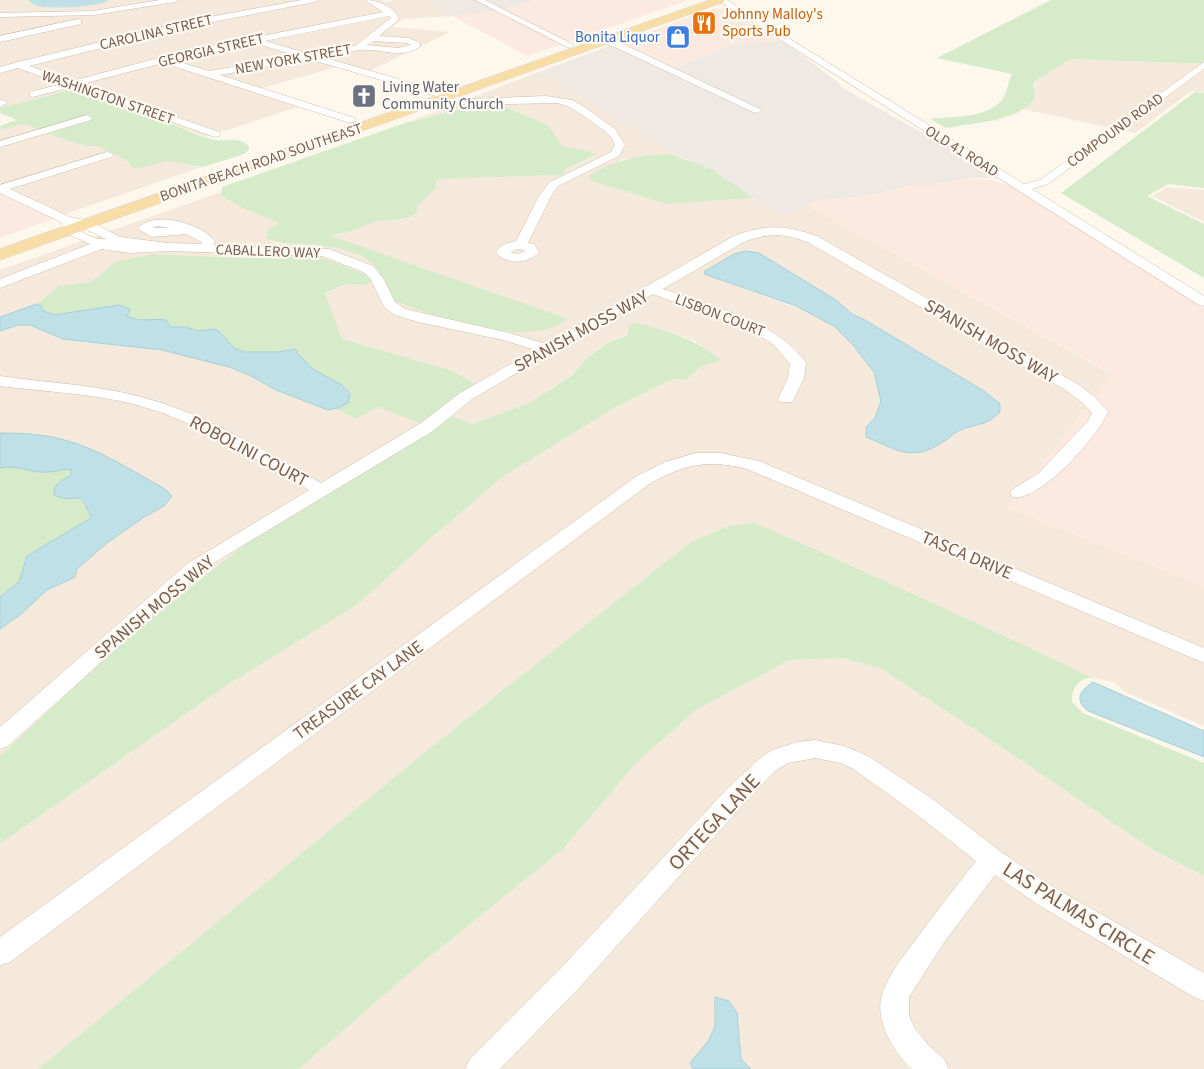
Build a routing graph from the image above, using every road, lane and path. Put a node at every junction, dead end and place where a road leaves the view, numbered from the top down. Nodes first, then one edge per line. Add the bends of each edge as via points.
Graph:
1 (175, 0) edge
2 (314, 0) edge
3 (369, 0) edge
4 (479, 0) edge
5 (717, 0) edge
6 (42, 5) dead end
7 (696, 5) edge
8 (731, 10) junction
9 (391, 13) junction
10 (26, 14) junction
11 (69, 14) junction
12 (0, 15) edge
13 (757, 23) junction
14 (10, 24) dead end
15 (383, 29) junction
16 (400, 30) dead end
17 (373, 38) junction
18 (600, 39) junction
19 (0, 40) edge
20 (253, 40) junction
21 (570, 45) junction
22 (361, 47) junction
23 (390, 50) junction
24 (313, 57) junction
25 (0, 59) edge
26 (164, 60) junction
27 (328, 62) junction
28 (1204, 65) edge
29 (19, 66) junction
30 (0, 70) edge
31 (209, 74) junction
32 (72, 84) junction
33 (433, 92) junction
34 (33, 94) dead end
35 (448, 96) junction
36 (757, 110) dead end
37 (87, 118) dead end
38 (351, 120) junction
39 (215, 134) dead end
40 (0, 144) edge
41 (107, 155) dead end
42 (1022, 188) junction
43 (0, 189) edge
44 (86, 224) junction
45 (68, 225) junction
46 (185, 230) dead end
47 (116, 239) junction
48 (0, 243) edge
49 (100, 245) junction
50 (521, 245) dead end
51 (168, 247) junction
52 (206, 248) junction
53 (0, 255) edge
54 (0, 284) edge
55 (654, 290) junction
56 (1204, 302) edge
57 (546, 349) junction
58 (0, 381) edge
59 (786, 399) dead end
60 (728, 459) joint
61 (321, 490) junction
62 (1019, 494) dead end
63 (1204, 656) edge
64 (0, 740) edge
65 (992, 859) junction
66 (0, 953) edge
67 (1204, 988) edge
68 (480, 1069) edge
69 (934, 1069) edge

1 - 11 street via 108,12
2 - 29 street, CAROLINA STREET via 187,24
3 - 9 street
4 - 21 street
5 - 7 main road, BONITA BEACH ROAD SOUTHEAST
5 - 8 street
5 - 13 street, OLD 41 ROAD via 744,12
6 - 10 street
7 - 8 street
7 - 18 main road, BONITA BEACH ROAD SOUTHEAST
8 - 13 street
9 - 15 street, NEW YORK STREET via 395,19
9 - 20 street, GEORGIA STREET
10 - 11 street
10 - 12 street
10 - 14 street
11 - 19 street via 78,22
13 - 42 street, OLD 41 ROAD
15 - 16 street
15 - 17 street, NEW YORK STREET
17 - 22 street, NEW YORK STREET
17 - 23 street via 409,41 417,45
18 - 21 main road, BONITA BEACH ROAD SOUTHEAST
18 - 35 main road, BONITA BEACH ROAD SOUTHEAST
18 - 36 street
20 - 24 street
20 - 26 street, GEORGIA STREET
21 - 33 main road, BONITA BEACH ROAD SOUTHEAST
22 - 23 street
22 - 24 street, NEW YORK STREET
23 - 27 street
24 - 27 street
24 - 31 street, NEW YORK STREET
25 - 29 street, WASHINGTON STREET
26 - 31 street
26 - 32 street, GEORGIA STREET
27 - 33 street
28 - 42 street, COMPOUND ROAD via 1044,182
29 - 30 street, CAROLINA STREET
29 - 32 street, WASHINGTON STREET
31 - 38 street
32 - 34 street, GEORGIA STREET
32 - 39 street, WASHINGTON STREET
33 - 35 street
33 - 38 main road, BONITA BEACH ROAD SOUTHEAST
35 - 44 main road, BONITA BEACH ROAD SOUTHEAST
35 - 50 street via 483,104 551,99 566,101 618,136 620,145 615,154 554,184
37 - 40 street
38 - 45 main road, BONITA BEACH ROAD SOUTHEAST
41 - 43 street
42 - 56 street, OLD 41 ROAD
43 - 45 street, CABALLERO WAY
44 - 45 main road, BONITA BEACH ROAD SOUTHEAST
44 - 47 street, CABALLERO WAY
45 - 48 main road, BONITA BEACH ROAD SOUTHEAST
45 - 49 street, CABALLERO WAY
45 - 53 main road, BONITA BEACH ROAD SOUTHEAST
46 - 52 street via 209,241
47 - 49 street
47 - 51 street, CABALLERO WAY
49 - 51 street, CABALLERO WAY via 124,250
49 - 54 street
51 - 52 street, CABALLERO WAY
52 - 57 street, CABALLERO WAY via 324,252 375,273 386,300 398,310
55 - 57 street, SPANISH MOSS WAY
55 - 59 street, LISBON COURT via 759,329 779,342 798,363 796,378
55 - 62 street, SPANISH MOSS WAY via 739,239 760,230 797,233 812,239 1070,386 1100,412 1095,424 1045,478
57 - 61 street, SPANISH MOSS WAY via 466,396 427,427
58 - 61 street, ROBOLINI COURT via 123,397 175,413 223,434
60 - 63 street, TASCA DRIVE via 768,470
60 - 66 street, TREASURE CAY LANE via 683,460 643,480
61 - 64 street, SPANISH MOSS WAY via 194,568
65 - 67 street, LAS PALMAS CIRCLE via 1046,896
65 - 68 street, ORTEGA LANE via 860,762 815,749 780,756 733,799 570,978
65 - 69 street, LAS PALMAS CIRCLE via 936,933 895,996 895,1016 903,1036

